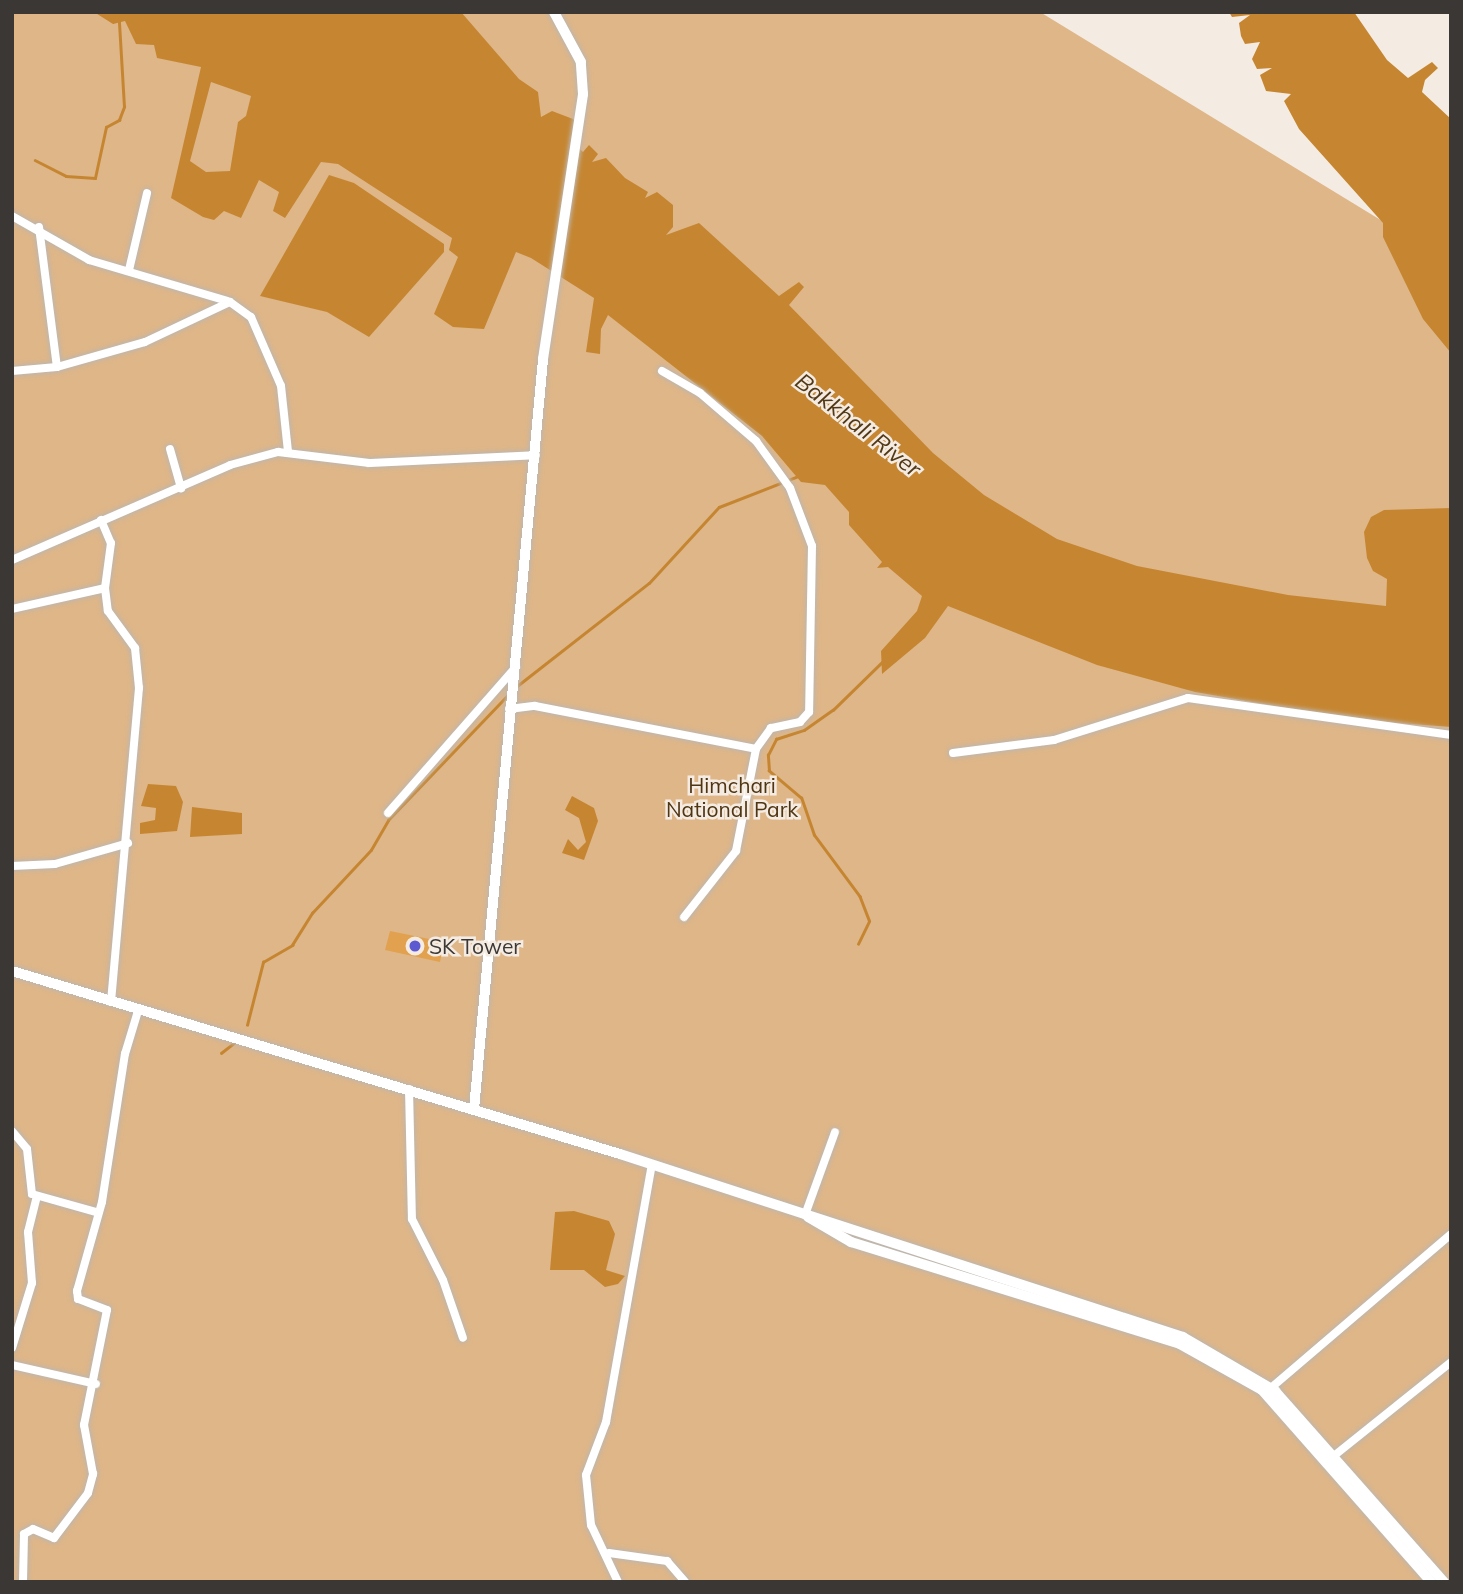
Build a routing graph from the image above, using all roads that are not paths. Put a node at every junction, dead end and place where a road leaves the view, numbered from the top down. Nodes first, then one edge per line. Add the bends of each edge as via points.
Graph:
1 (554, 12) edge
2 (147, 194) dead end
3 (12, 216) edge
4 (39, 227) junction
5 (129, 270) junction
6 (230, 302) junction
7 (57, 367) junction
8 (662, 371) dead end
9 (12, 372) edge
10 (170, 449) dead end
11 (288, 452) junction
12 (536, 455) junction
13 (181, 488) junction
14 (101, 520) junction
15 (12, 560) edge
16 (105, 588) junction
17 (12, 609) edge
18 (516, 667) junction
19 (510, 706) junction
20 (1451, 735) edge
21 (755, 749) junction
22 (953, 753) dead end
23 (388, 813) dead end
24 (128, 843) junction
25 (12, 866) edge
26 (684, 917) dead end
27 (12, 971) edge
28 (111, 1002) junction
29 (138, 1011) junction
30 (409, 1088) junction
31 (474, 1109) junction
32 (12, 1131) edge
33 (835, 1132) dead end
34 (652, 1165) junction
35 (37, 1197) junction
36 (96, 1212) junction
37 (805, 1214) junction
38 (1451, 1234) edge
39 (463, 1338) dead end
40 (12, 1348) edge
41 (1451, 1362) edge
42 (12, 1365) edge
43 (96, 1384) junction
44 (1272, 1387) junction
45 (1335, 1455) junction
46 (609, 1553) junction
47 (23, 1582) edge
48 (618, 1582) edge
49 (685, 1582) edge
50 (1431, 1582) edge
51 (1444, 1582) edge

1 - 12 main road via 581,62 583,94 544,359
2 - 5 street
3 - 4 street
4 - 5 street via 89,260
4 - 7 street
5 - 6 street
6 - 7 street via 145,342
6 - 11 street via 251,317 281,386
7 - 9 street
8 - 21 street via 700,393 755,441 790,488 812,546 809,712 800,722 771,728
10 - 13 street
11 - 12 street via 369,463
11 - 13 street via 230,465
12 - 18 main road
13 - 14 street
14 - 15 street
14 - 16 street via 111,543
16 - 17 street
16 - 24 street via 113,623 135,648 137,660
18 - 19 main road
18 - 23 street
19 - 21 street via 535,706
19 - 31 main road
20 - 22 street via 1188,698 1054,740
21 - 26 street via 736,851
24 - 25 street via 55,864
24 - 28 street
27 - 28 main road
28 - 29 main road
29 - 30 main road
29 - 36 street
30 - 31 main road
30 - 39 street via 412,1219 443,1280
31 - 34 main road
32 - 35 street via 27,1149
33 - 37 street
34 - 37 main road
34 - 46 street via 608,1410 586,1475 591,1525
35 - 36 street
35 - 40 street via 28,1232 32,1283
36 - 43 street via 77,1291 78,1299 107,1310
37 - 44 main road via 1183,1337
37 - 50 main road via 851,1242 1180,1344 1262,1390
38 - 44 street
41 - 45 street
42 - 43 street
43 - 47 street via 84,1425 94,1468 88,1493 54,1538 33,1529 24,1534
44 - 45 main road
45 - 51 main road
46 - 48 street
46 - 49 street via 667,1561

